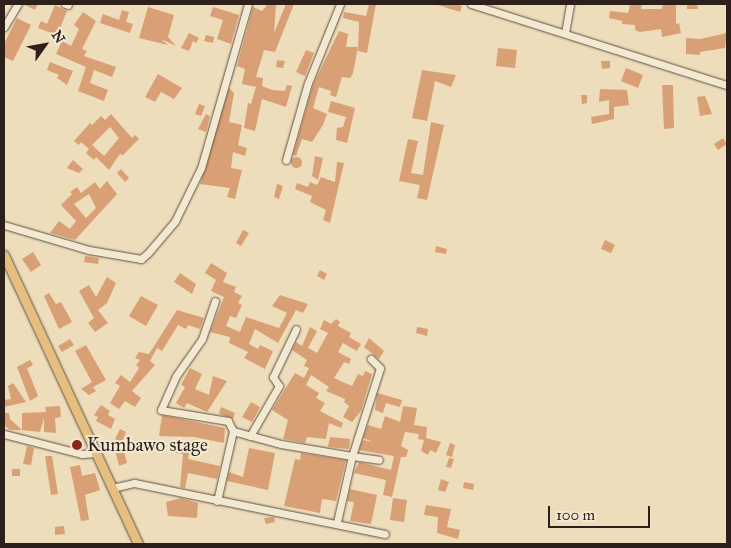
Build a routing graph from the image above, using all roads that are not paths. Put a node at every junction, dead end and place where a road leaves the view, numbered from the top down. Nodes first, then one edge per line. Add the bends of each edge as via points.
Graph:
1 (18, 4) edge
2 (248, 4) edge
3 (340, 4) edge
4 (472, 4) edge
5 (570, 4) edge
6 (4, 27) edge
7 (565, 33) junction
8 (727, 85) edge
9 (286, 160) dead end
10 (4, 225) edge
11 (4, 255) edge
12 (215, 301) dead end
13 (296, 329) dead end
14 (372, 359) dead end
15 (233, 431) junction
16 (4, 434) edge
17 (250, 436) junction
18 (96, 453) junction
19 (352, 456) junction
20 (379, 460) dead end
21 (112, 488) junction
22 (217, 501) junction
23 (337, 522) junction
24 (385, 534) dead end
25 (138, 544) edge

1 - 6 street
2 - 10 street via 201,168 174,221 148,253 141,259 89,250
3 - 9 street via 310,76
4 - 7 street
5 - 7 street
7 - 8 street
11 - 18 main road
12 - 15 street via 202,339 176,376 161,410 228,421
13 - 17 street via 273,377 279,386
14 - 19 street via 380,368
15 - 17 street
15 - 22 street
16 - 18 street via 82,454
17 - 19 street
18 - 21 main road
19 - 20 street
19 - 23 street
21 - 22 street via 134,484
21 - 25 main road
22 - 23 street
23 - 24 street

